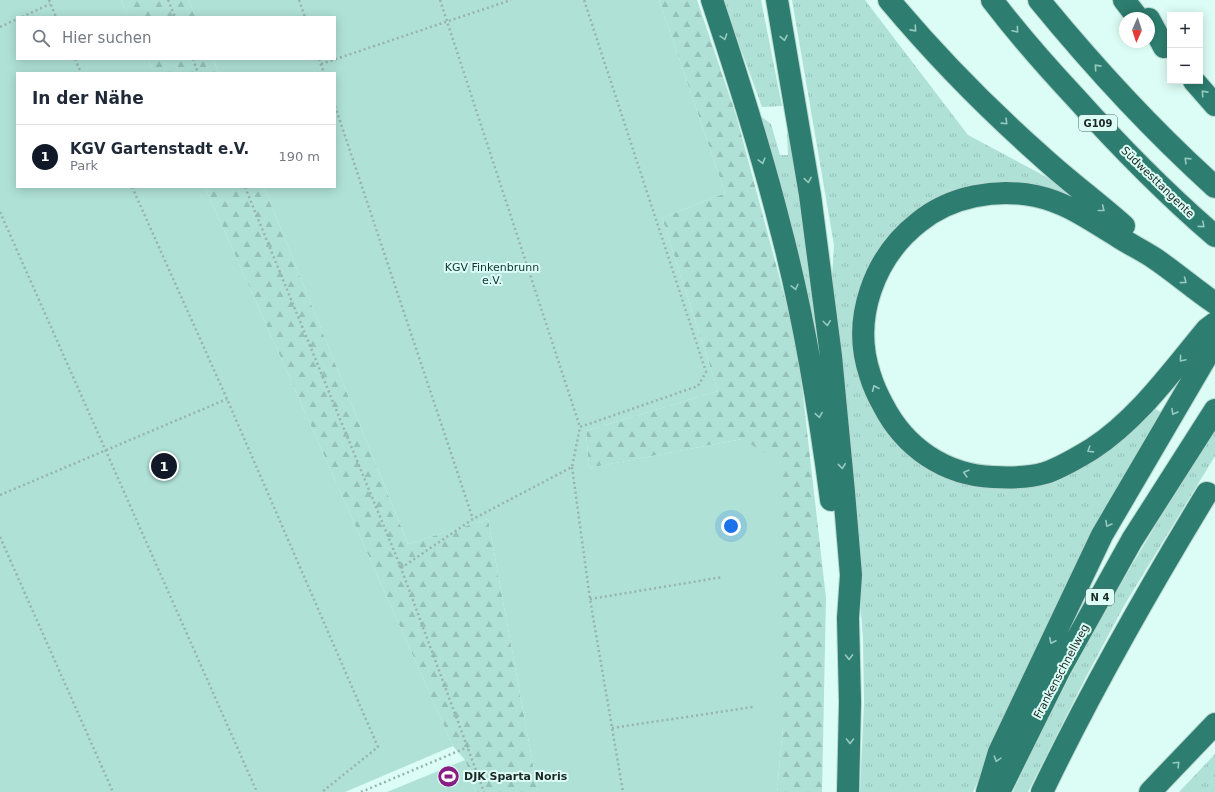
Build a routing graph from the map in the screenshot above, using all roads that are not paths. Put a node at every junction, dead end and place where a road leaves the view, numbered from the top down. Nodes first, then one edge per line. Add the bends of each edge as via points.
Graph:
1 (712, 0) edge
2 (778, 0) edge
3 (889, 0) edge
4 (992, 0) edge
5 (1039, 0) edge
6 (1124, 0) edge
7 (1138, 0) edge
8 (1133, 12) edge
9 (1145, 12) edge
10 (1155, 30) edge
11 (1155, 37) edge
12 (1167, 51) edge
13 (1197, 84) edge
14 (1215, 105) edge
15 (1215, 187) edge
16 (1215, 236) edge
17 (1154, 257) junction
18 (1215, 303) edge
19 (1212, 332) edge
20 (1215, 410) edge
21 (1207, 493) dead end
22 (848, 618) junction
23 (1214, 725) edge
24 (848, 792) edge
25 (987, 792) edge
26 (999, 792) edge
27 (1042, 792) edge
28 (1150, 792) edge

1 -> 22 highway via 758,146 798,301 816,399 838,574
2 -> 22 highway via 810,195 831,356 851,575
3 -> 17 highway via 952,70 1002,120 1039,155 1123,225
4 -> 16 highway, Südwesttangente / G109 via 1052,72 1116,142
15 -> 5 highway via 1158,133
6 - 8 highway
7 - 9 highway
10 - 12 highway
11 - 12 highway
14 -> 13 highway
17 -> 18 highway
19 -> 17 highway via 1123,424 1093,448 1047,472 1028,477 977,476 950,469 928,457 888,415 869,374 865,354 865,314 868,300 875,277 898,241 912,227 940,207 987,194 1036,196 1076,210 1115,236
19 -> 25 highway via 1102,535 999,752
20 - 26 highway, Frankenschnellweg / N 4 via 1132,540 1059,671
21 - 27 highway via 1103,672
22 -> 24 highway
28 -> 23 highway

